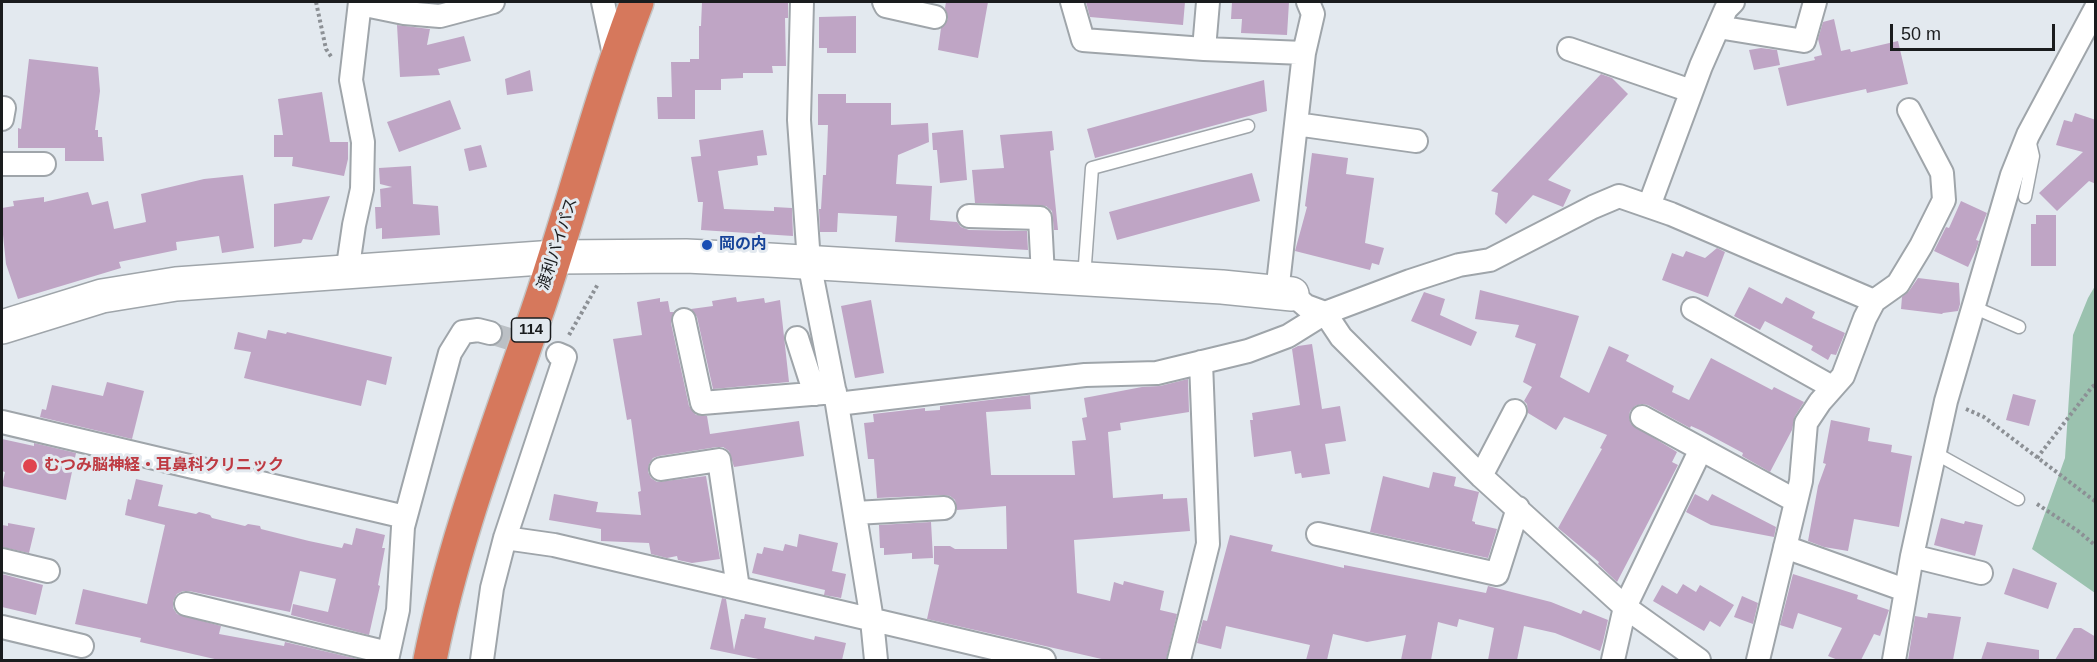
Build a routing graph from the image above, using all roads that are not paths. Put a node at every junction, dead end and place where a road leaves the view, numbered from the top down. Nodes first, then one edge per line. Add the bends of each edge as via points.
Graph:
1 (492, 2) edge
2 (603, 2) edge
3 (638, 2) edge
4 (802, 2) edge
5 (884, 2) edge
6 (1072, 2) edge
7 (1208, 2) edge
8 (1308, 2) edge
9 (1732, 2) edge
10 (1815, 2) edge
11 (360, 3) edge
12 (2096, 8) edge
13 (936, 17) dead end
14 (1718, 27) junction
15 (1204, 49) junction
16 (1569, 50) dead end
17 (1304, 54) junction
18 (615, 60) junction
19 (1691, 91) junction
20 (1909, 110) dead end
21 (1296, 124) junction
22 (1248, 126) dead end
23 (2028, 135) junction
24 (1416, 141) dead end
25 (2, 164) edge
26 (44, 164) dead end
27 (2025, 197) dead end
28 (1649, 206) junction
29 (969, 216) dead end
30 (555, 258) junction
31 (809, 262) junction
32 (347, 273) junction
33 (1044, 276) junction
34 (1084, 279) junction
35 (1284, 293) junction
36 (1874, 301) junction
37 (1973, 307) junction
38 (1693, 309) dead end
39 (1325, 313) junction
40 (684, 320) dead end
41 (2, 326) edge
42 (2019, 327) dead end
43 (490, 333) tunnel mouth
44 (797, 338) dead end
45 (558, 354) road end
46 (1201, 362) junction
47 (1832, 387) junction
48 (829, 397) junction
49 (1515, 411) dead end
50 (1642, 417) dead end
51 (2, 422) edge
52 (1701, 449) junction
53 (1935, 453) junction
54 (661, 469) dead end
55 (1481, 476) junction
56 (2018, 499) dead end
57 (1796, 501) junction
58 (944, 508) dead end
59 (1518, 508) junction
60 (855, 513) junction
61 (405, 517) junction
62 (1318, 534) dead end
63 (505, 538) junction
64 (1785, 547) junction
65 (1912, 556) junction
66 (2, 560) edge
67 (48, 571) dead end
68 (1981, 573) dead end
69 (738, 588) junction
70 (1905, 590) junction
71 (186, 604) dead end
72 (1625, 607) junction
73 (872, 620) junction
74 (2, 627) edge
75 (82, 646) dead end
76 (387, 657) edge
77 (430, 660) edge
78 (482, 660) edge
79 (876, 660) edge
80 (1039, 660) edge
81 (1179, 660) edge
82 (1613, 660) edge
83 (1699, 660) edge
84 (1758, 660) edge
85 (1894, 660) edge

1 - 11 street via 440,16
2 - 18 street
3 - 18 highway, 渡利バイパス / 114
4 - 31 street via 799,120
5 - 13 street via 886,6
6 - 15 street via 1083,40
7 - 15 street
8 - 17 street via 1313,14
9 - 14 street
10 - 14 street via 1804,41
11 - 32 street via 351,80 363,142 362,189
12 - 23 street
14 - 19 street
15 - 17 street
16 - 19 street
17 - 21 street
18 - 30 highway, 渡利バイパス / 114
19 - 28 street
20 - 36 street via 1942,173 1944,200 1898,284
21 - 24 street
21 - 35 street
22 - 34 lane via 1092,168
23 - 27 lane via 2033,156
23 - 37 street via 2012,175
25 - 26 street
28 - 36 street
28 - 39 street via 1619,196 1490,260 1459,265
29 - 33 street via 1040,218
30 - 31 street via 686,256
30 - 32 street
30 - 77 highway, 渡利バイパス / 114 via 465,526 440,609
31 - 33 street
31 - 48 street
32 - 41 street via 176,284 102,296
33 - 34 street
34 - 35 street
35 - 39 street
36 - 47 street via 1843,376
37 - 42 lane
37 - 53 street
38 - 47 street
39 - 46 street via 1288,336
39 - 55 street via 1341,337
40 - 48 street via 702,403
43 - 61 street via 463,332 450,353
44 - 48 street
45 - 63 street via 565,357
46 - 48 street via 1157,373 1085,375
46 - 81 street via 1208,544
47 - 57 street via 1806,423
48 - 60 street
49 - 55 street
50 - 52 street
51 - 61 street
52 - 57 street
52 - 72 street
53 - 56 lane
53 - 65 street
54 - 69 street via 719,460
55 - 59 street
57 - 64 street
58 - 60 street
59 - 62 street via 1497,574
59 - 72 street
60 - 73 street
61 - 76 street via 398,610
63 - 69 street via 554,545
63 - 78 street via 492,588
64 - 70 street
64 - 84 street
65 - 68 street
65 - 70 street
66 - 67 street
69 - 73 street
70 - 85 street
71 - 76 street
72 - 82 street
72 - 83 street
73 - 79 street
73 - 80 street
74 - 75 street

